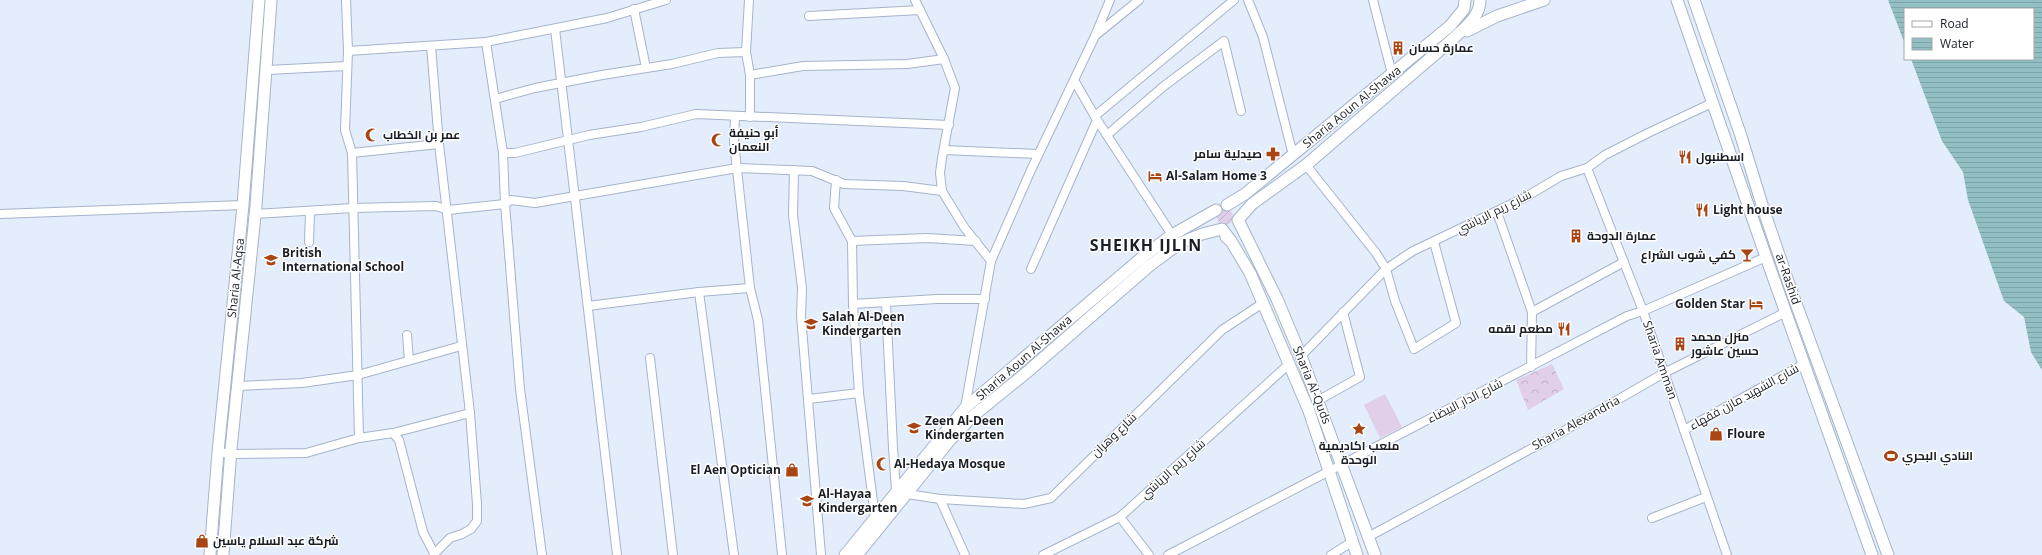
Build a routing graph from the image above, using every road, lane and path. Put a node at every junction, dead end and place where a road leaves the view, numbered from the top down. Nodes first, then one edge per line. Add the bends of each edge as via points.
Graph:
1 (259, 0) edge
2 (271, 0) edge
3 (346, 0) edge
4 (666, 0) edge
5 (749, 0) edge
6 (915, 0) edge
7 (1110, 0) edge
8 (1139, 0) edge
9 (1234, 0) edge
10 (1248, 0) edge
11 (1373, 0) edge
12 (1465, 0) edge
13 (1481, 0) edge
14 (1544, 0) edge
15 (1677, 0) edge
16 (1694, 0) edge
17 (634, 9) junction
18 (920, 10) junction
19 (809, 16) dead end
20 (1497, 16) junction
21 (555, 29) junction
22 (1095, 36) junction
23 (1454, 38) junction
24 (486, 42) junction
25 (431, 46) junction
26 (348, 51) junction
27 (746, 52) junction
28 (944, 60) junction
29 (347, 66) junction
30 (646, 68) junction
31 (267, 70) junction
32 (1392, 74) junction
33 (750, 75) junction
34 (1074, 80) junction
35 (561, 84) junction
36 (495, 99) junction
37 (1712, 103) junction
38 (1241, 111) dead end
39 (735, 117) junction
40 (750, 117) junction
41 (1096, 118) junction
42 (949, 125) junction
43 (1107, 135) junction
44 (568, 141) junction
45 (440, 144) junction
46 (944, 150) junction
47 (352, 153) junction
48 (503, 153) junction
49 (1038, 154) junction
50 (1293, 155) junction
51 (1306, 165) junction
52 (737, 168) junction
53 (1587, 168) junction
54 (794, 170) junction
55 (836, 180) junction
56 (942, 190) junction
57 (576, 196) junction
58 (505, 204) junction
59 (243, 205) junction
60 (1227, 205) junction
61 (353, 208) junction
62 (1249, 208) junction
63 (448, 210) junction
64 (1216, 210) junction
65 (310, 212) junction
66 (1497, 212) junction
67 (0, 214) edge
68 (255, 214) junction
69 (1238, 220) junction
70 (1222, 229) junction
71 (1210, 232) junction
72 (1243, 233) junction
73 (1172, 235) junction
74 (852, 241) junction
75 (976, 241) junction
76 (1231, 241) junction
77 (309, 242) dead end
78 (1434, 242) junction
79 (1766, 257) junction
80 (991, 261) junction
81 (1624, 262) junction
82 (1031, 269) dead end
83 (1386, 269) junction
84 (750, 288) junction
85 (699, 292) junction
86 (985, 299) junction
87 (886, 303) junction
88 (1263, 303) junction
89 (853, 304) junction
90 (588, 306) junction
91 (1643, 311) junction
92 (1343, 312) junction
93 (1532, 312) junction
94 (1786, 312) junction
95 (407, 335) dead end
96 (461, 346) junction
97 (1301, 356) junction
98 (650, 358) dead end
99 (409, 360) junction
100 (1290, 364) junction
101 (1804, 364) junction
102 (1531, 367) junction
103 (1664, 373) junction
104 (358, 375) junction
105 (238, 386) junction
106 (859, 394) junction
107 (809, 399) junction
108 (1319, 400) junction
109 (965, 408) junction
110 (470, 413) junction
111 (1684, 430) junction
112 (393, 433) junction
113 (359, 438) junction
114 (218, 452) junction
115 (231, 454) junction
116 (1343, 465) junction
117 (1329, 472) junction
118 (902, 492) junction
119 (1706, 498) junction
120 (940, 499) junction
121 (875, 517) junction
122 (1120, 517) junction
123 (1652, 518) dead end
124 (1368, 537) junction
125 (1352, 542) junction
126 (210, 555) edge
127 (223, 555) edge
128 (435, 555) edge
129 (542, 555) edge
130 (617, 555) edge
131 (673, 555) edge
132 (734, 555) edge
133 (782, 555) edge
134 (821, 555) edge
135 (845, 555) edge
136 (857, 555) edge
137 (965, 555) edge
138 (1043, 555) edge
139 (1148, 555) edge
140 (1168, 555) edge
141 (1331, 555) edge
142 (1357, 555) edge
143 (1375, 555) edge
144 (1726, 555) edge
145 (1872, 555) edge
146 (1888, 555) edge

1 - 59 main road, Sharia Al-Aqsa
2 - 31 main road, Sharia Al-Aqsa
3 - 26 street
4 - 17 street
5 - 27 street
6 - 18 street
7 - 22 street
8 - 22 street
9 - 41 street
10 - 50 street via 1263,37
11 - 32 street
12 - 32 main road, Sharia Aoun Al-Shawa via 1464,9 1450,26
13 - 20 main road, Sharia Aoun Al-Shawa via 1489,13
13 - 23 main road, Sharia Aoun Al-Shawa via 1473,19
14 - 20 main road, Sharia Aoun Al-Shawa
15 - 37 main road, ar-Rashid
16 - 146 main road, ar-Rashid via 1790,287
17 - 21 street via 607,18
17 - 30 street
18 - 19 street
18 - 28 street
20 - 23 main road, Sharia Aoun Al-Shawa
21 - 24 street
21 - 35 street
22 - 34 street
23 - 51 main road, Sharia Aoun Al-Shawa
24 - 25 street
24 - 36 street
25 - 26 street
25 - 45 street
26 - 29 street
27 - 30 street via 718,53
27 - 33 street
28 - 33 street via 907,64 803,66
28 - 42 street via 955,88
29 - 31 street
29 - 47 street via 346,130
30 - 35 street
31 - 68 main road, Sharia Al-Aqsa
32 - 50 main road, Sharia Aoun Al-Shawa
33 - 40 street
34 - 41 street
34 - 49 street
35 - 36 street
35 - 44 street
36 - 48 street
37 - 53 street, شارع ريم الرياشي via 1605,155
37 - 79 main road, ar-Rashid
38 - 43 street via 1224,41 1164,86
39 - 40 street
39 - 44 street via 696,114
39 - 52 street
40 - 42 street
41 - 43 street
41 - 82 street
42 - 46 street
43 - 73 street
44 - 48 street
44 - 57 street
45 - 47 street
45 - 63 street
46 - 49 street
46 - 56 street via 940,173
47 - 61 street
48 - 58 street
49 - 80 street
50 - 60 main road, Sharia Aoun Al-Shawa via 1245,194
51 - 62 main road, Sharia Aoun Al-Shawa
51 - 83 street via 1347,214
52 - 54 street
52 - 57 street
52 - 84 street
53 - 66 street, شارع ريم الرياشي via 1561,176
53 - 81 street, Sharia Amman
54 - 55 street via 812,171
54 - 107 street via 793,215 802,288 801,316
55 - 56 street via 844,184
55 - 74 street via 834,208
56 - 75 street via 964,227
57 - 58 street via 535,203 511,200
57 - 90 street
58 - 63 street
58 - 129 street via 520,388
59 - 67 street
59 - 114 main road, Sharia Al-Aqsa
60 - 64 main road
60 - 69 main road via 1237,212
61 - 63 street via 436,206
61 - 65 street
61 - 104 street
62 - 69 main road, Sharia Aoun Al-Shawa
62 - 72 main road via 1244,220
63 - 96 street
64 - 70 main road via 1214,221
64 - 73 main road, Sharia Aoun Al-Shawa
65 - 68 street
65 - 77 street
66 - 78 street, شارع ريم الرياشي
66 - 93 street
68 - 105 main road, Sharia Al-Aqsa
69 - 70 main road via 1234,226
69 - 72 main road, Sharia Al-Quds
70 - 71 main road, Sharia Aoun Al-Shawa
70 - 76 main road, Sharia Al-Quds
71 - 76 main road
71 - 118 main road, Sharia Aoun Al-Shawa via 1180,243 1149,266 973,416
72 - 97 main road, Sharia Al-Quds via 1277,299
73 - 109 main road, Sharia Aoun Al-Shawa
74 - 75 street via 927,238
74 - 89 street
75 - 80 street
76 - 88 main road, Sharia Al-Quds via 1250,273
78 - 83 street, شارع ريم الرياشي via 1413,251
78 - 83 street via 1456,323 1414,349 1395,301
79 - 91 street, شارع الدار البيضاء
79 - 94 main road, ar-Rashid
80 - 86 street
81 - 91 street, Sharia Amman
81 - 93 street
83 - 92 street, شارع ريم الرياشي
84 - 85 street
84 - 133 street via 758,320
85 - 90 street
85 - 132 street
86 - 87 street
86 - 109 street
87 - 89 street
87 - 118 street via 893,448
88 - 100 main road, Sharia Al-Quds
88 - 120 street, شارع وهران via 1222,330 1051,498 1024,504
89 - 106 street
90 - 130 street
91 - 102 street, شارع الدار البيضاء via 1627,316
91 - 103 street, Sharia Amman
92 - 97 street, شارع ريم الرياشي
92 - 108 street via 1360,377
93 - 102 street
94 - 101 main road, ar-Rashid
94 - 103 street, Sharia Alexandria
95 - 99 street
96 - 99 street
96 - 110 street
97 - 108 main road, Sharia Al-Quds
98 - 131 street
99 - 104 street
100 - 117 main road, Sharia Al-Quds
100 - 122 street, شارع ريم الرياشي
101 - 111 street, شارع الشهيد مازن فقهاء
101 - 145 main road, ar-Rashid
102 - 116 street, شارع الدار البيضاء
103 - 111 street, Sharia Amman
103 - 124 street, Sharia Alexandria via 1562,432
104 - 105 street via 302,383
104 - 113 street
105 - 115 main road, Sharia Al-Aqsa
106 - 107 street
106 - 121 street
107 - 134 street
108 - 116 main road, Sharia Al-Quds
109 - 118 main road, Sharia Aoun Al-Shawa
110 - 112 street
110 - 128 street via 476,521 470,529 450,538
111 - 119 street, Sharia Amman
112 - 113 street
112 - 128 street via 399,440 424,532
113 - 115 street via 306,452
114 - 115 street
114 - 126 main road, Sharia Al-Aqsa
115 - 127 main road, Sharia Al-Aqsa
116 - 117 street, شارع الدار البيضاء
116 - 124 main road, Sharia Al-Quds
117 - 125 main road, Sharia Al-Quds
117 - 140 street, شارع الدار البيضاء
118 - 120 street, شارع وهران
118 - 121 main road, Sharia Aoun Al-Shawa
118 - 136 main road, Sharia Aoun Al-Shawa
119 - 123 street
119 - 144 street, Sharia Amman
120 - 137 street
121 - 135 main road, Sharia Aoun Al-Shawa
122 - 138 street, شارع ريم الرياشي
122 - 139 street
124 - 143 main road, Sharia Al-Quds
125 - 141 street
125 - 142 main road, Sharia Al-Quds

